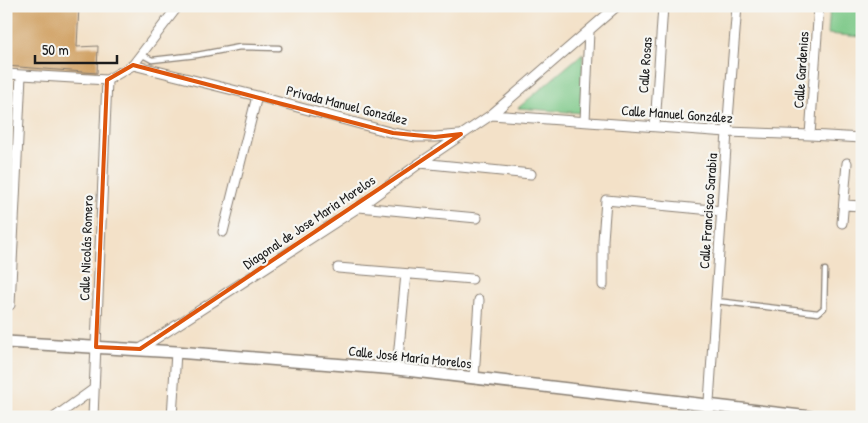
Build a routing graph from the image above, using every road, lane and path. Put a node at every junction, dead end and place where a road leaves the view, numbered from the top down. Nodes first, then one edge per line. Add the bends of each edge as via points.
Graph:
1 (178, 6) edge
2 (617, 6) edge
3 (663, 6) edge
4 (737, 6) edge
5 (819, 6) edge
6 (589, 31) junction
7 (279, 48) dead end
8 (141, 54) junction
9 (133, 65) junction
10 (6, 74) edge
11 (21, 75) junction
12 (107, 80) junction
13 (257, 96) junction
14 (491, 115) junction
15 (584, 121) junction
16 (655, 126) junction
17 (727, 132) junction
18 (461, 134) junction
19 (810, 135) junction
20 (862, 138) edge
21 (6, 154) edge
22 (17, 155) junction
23 (420, 163) junction
24 (847, 164) dead end
25 (531, 174) dead end
26 (844, 205) junction
27 (359, 206) junction
28 (862, 206) edge
29 (722, 211) junction
30 (477, 218) dead end
31 (842, 223) dead end
32 (223, 232) dead end
33 (10, 234) edge
34 (338, 268) dead end
35 (825, 270) dead end
36 (406, 274) junction
37 (472, 279) dead end
38 (603, 285) dead end
39 (479, 300) dead end
40 (716, 302) junction
41 (10, 306) dead end
42 (6, 342) edge
43 (96, 347) junction
44 (140, 349) junction
45 (176, 352) junction
46 (397, 369) junction
47 (474, 378) junction
48 (94, 389) junction
49 (708, 411) edge
50 (55, 417) edge
51 (94, 417) edge
52 (172, 417) edge
53 (810, 417) edge

1 - 8 street
2 - 6 street, Diagonal de Jose Maria Morelos
3 - 16 street, Calle Rosas
4 - 17 street, Calle Francisco Sarabia
5 - 19 street, Calle Gardenias
6 - 14 street, Diagonal de Jose Maria Morelos
6 - 15 street
7 - 8 lane via 240,47 152,60
8 - 9 street
9 - 12 street
9 - 13 street, Privada Manuel González
10 - 11 street
11 - 12 street
11 - 22 street
12 - 43 street, Calle Nicolás Romero
13 - 18 street, Privada Manuel González via 393,133 435,138
13 - 32 street
14 - 15 street, Calle Manuel González
14 - 18 street, Diagonal de Jose Maria Morelos
15 - 16 street, Calle Manuel González
16 - 17 street, Calle Manuel González
17 - 19 street, Calle Manuel González
17 - 29 street, Calle Francisco Sarabia
18 - 23 street, Diagonal de Jose Maria Morelos
19 - 20 street, Calle Manuel González
21 - 22 street
22 - 33 street
23 - 25 street
23 - 27 street, Diagonal de Jose Maria Morelos
24 - 26 street
26 - 28 street
26 - 31 street
27 - 30 street
27 - 44 street, Diagonal de Jose Maria Morelos
29 - 38 street via 606,200
29 - 40 street, Calle Francisco Sarabia
33 - 41 street
34 - 36 street
35 - 40 lane via 824,308 818,314
36 - 37 street
36 - 46 street
39 - 47 street
40 - 49 street, Calle Francisco Sarabia
42 - 43 street, Calle José María Morelos
43 - 44 street, Calle José María Morelos
43 - 48 street, Calle Nicolás Romero
44 - 45 street, Calle José María Morelos
45 - 46 street, Calle José María Morelos
45 - 52 street
46 - 47 street, Calle José María Morelos
47 - 49 street, Calle José María Morelos
48 - 50 street
48 - 51 street, Calle Nicolás Romero
49 - 53 street, Calle José María Morelos

